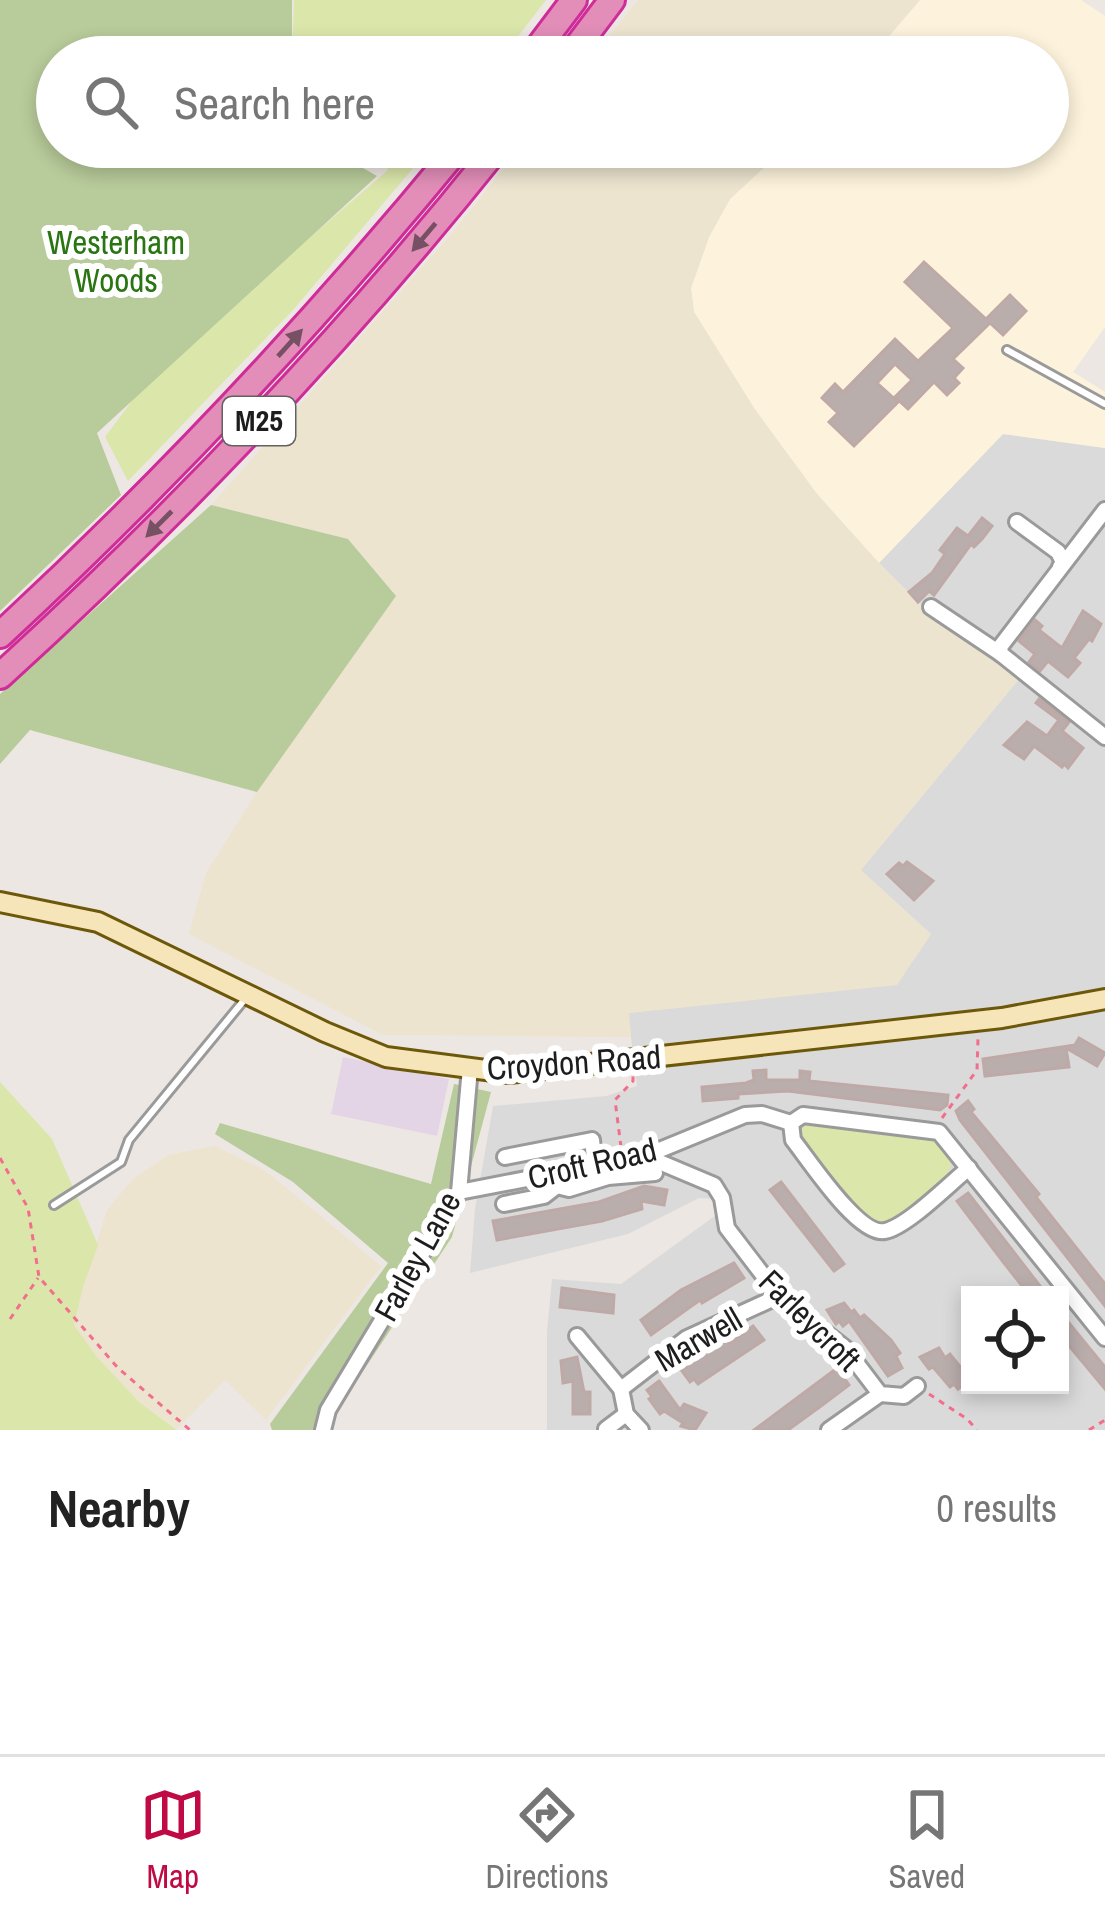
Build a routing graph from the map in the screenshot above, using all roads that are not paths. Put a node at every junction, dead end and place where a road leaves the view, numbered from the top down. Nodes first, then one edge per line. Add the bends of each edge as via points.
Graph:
1 (574, 0) edge
2 (612, 0) edge
3 (547, 36) edge
4 (585, 36) edge
5 (441, 168) edge
6 (481, 168) edge
7 (1007, 350) dead end
8 (1105, 404) edge
9 (1105, 510) edge
10 (1018, 522) dead end
11 (1060, 567) junction
12 (931, 607) dead end
13 (0, 635) edge
14 (1001, 653) junction
15 (0, 676) edge
16 (1105, 736) edge
17 (0, 902) edge
18 (249, 994) junction
19 (1104, 1002) edge
20 (470, 1068) junction
21 (791, 1123) junction
22 (645, 1156) junction
23 (505, 1157) dead end
24 (596, 1165) junction
25 (968, 1168) junction
26 (655, 1173) dead end
27 (555, 1180) junction
28 (459, 1192) junction
29 (504, 1204) dead end
30 (54, 1205) dead end
31 (779, 1296) junction
32 (577, 1336) dead end
33 (1105, 1338) edge
34 (917, 1386) road end
35 (621, 1389) junction
36 (880, 1394) junction
37 (626, 1414) junction
38 (606, 1429) edge
39 (323, 1430) edge
40 (641, 1430) edge
41 (829, 1430) edge

1 - 3 highway
2 - 4 highway
13 -> 5 highway, M25 via 227,411
6 -> 15 highway, M25 via 264,416
7 - 8 lane
9 - 11 street
10 - 11 street via 1058,553
11 - 14 street
12 - 14 street
14 - 16 street
17 - 18 main road, Croydon Road via 98,922
18 - 20 main road, Croydon Road via 386,1057
18 - 30 lane via 129,1140 121,1162
19 - 20 main road, Croydon Road via 632,1061 509,1073
20 - 28 street, Farley Lane
21 - 22 street, Croft Road via 745,1115
21 - 25 street, Croft Road via 803,1115 934,1130
21 - 25 street via 793,1140 873,1232 891,1229
22 - 24 street, Croft Road
22 - 31 street, Farleycroft via 714,1185 727,1228
23 - 24 street via 592,1140
24 - 27 street, Croft Road
25 - 33 street
26 - 27 street via 569,1189
27 - 28 street, Croft Road
27 - 29 street via 544,1196
28 - 39 street, Farley Lane
31 - 35 street, Marwell via 687,1339
31 - 36 street, Farleycroft via 845,1348
32 - 35 street, Marwell
34 - 36 street, Farleycroft via 904,1396
35 - 37 street, Marwell
36 - 41 street, Farleycroft
37 - 38 street
37 - 40 street

